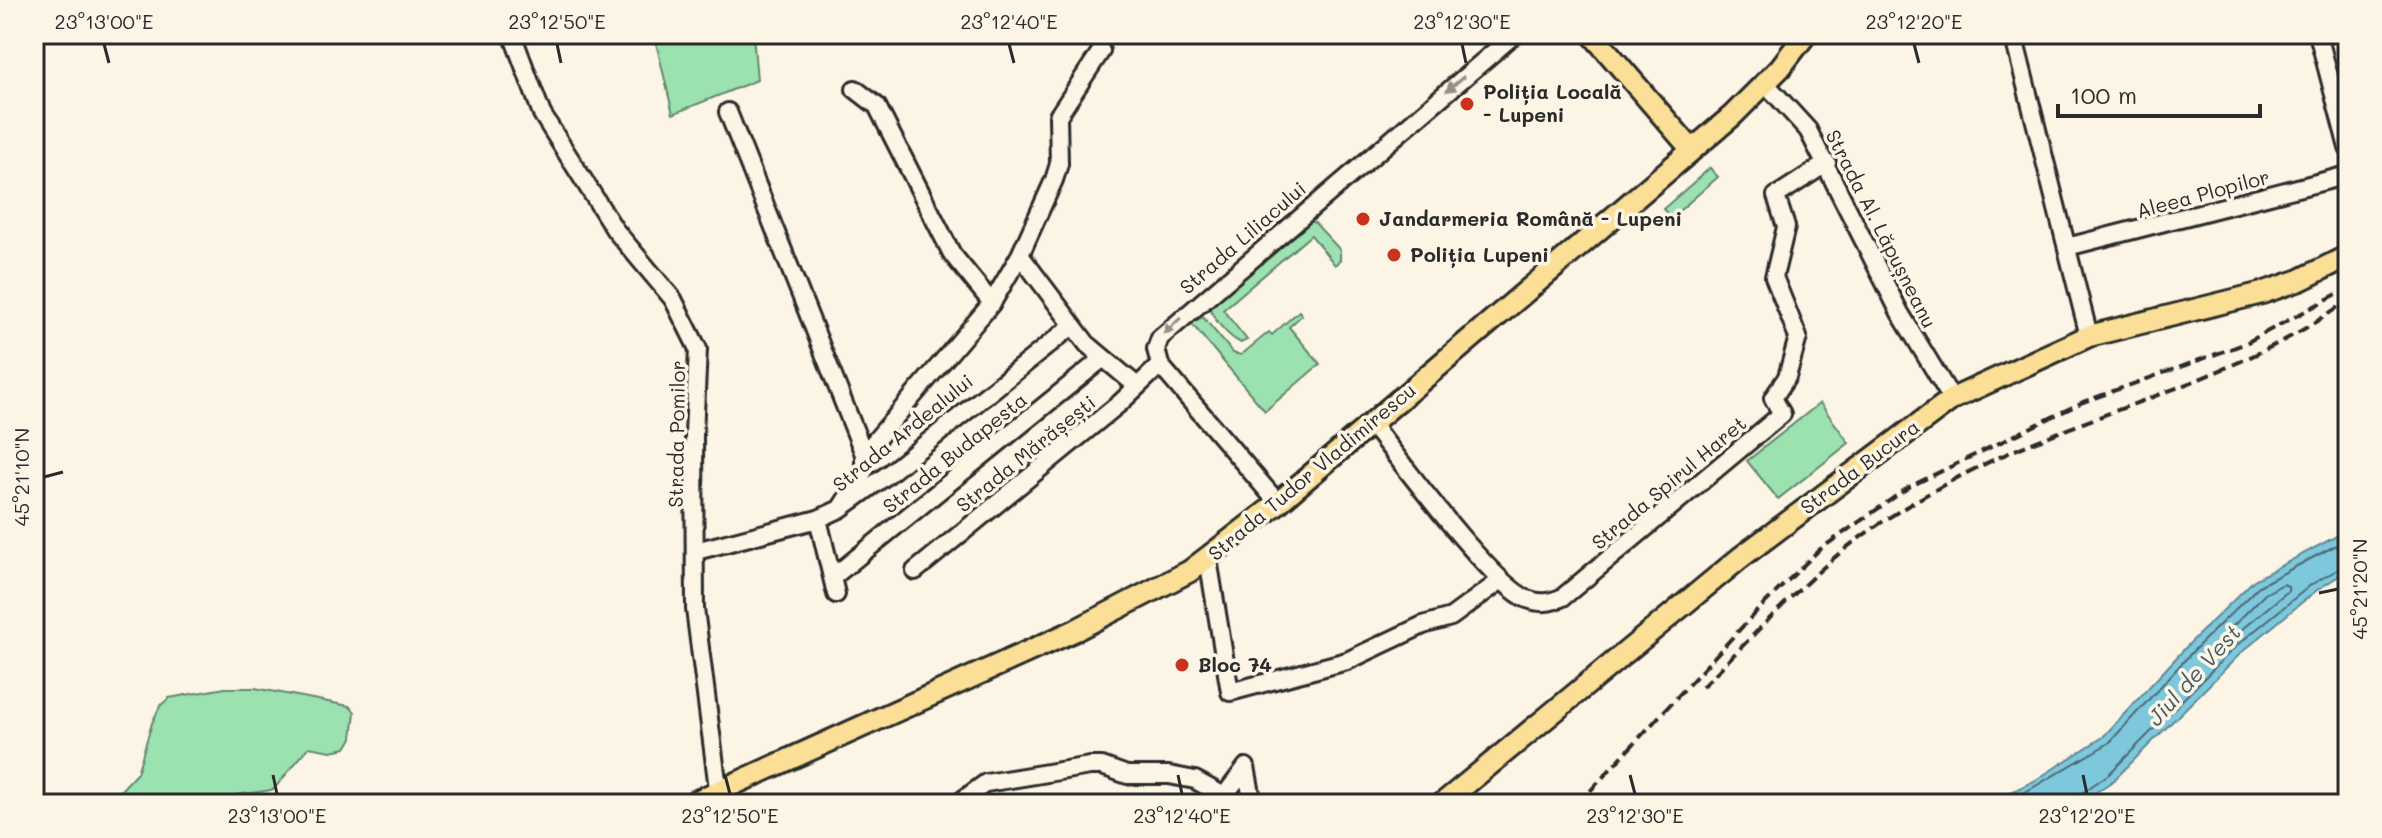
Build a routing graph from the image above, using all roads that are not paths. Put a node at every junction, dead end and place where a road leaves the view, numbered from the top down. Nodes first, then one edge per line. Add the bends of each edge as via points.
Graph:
1 (512, 34) edge
2 (1515, 34) edge
3 (1592, 34) edge
4 (1806, 34) edge
5 (2013, 34) edge
6 (2318, 34) edge
7 (1101, 51) dead end
8 (1766, 84) junction
9 (855, 89) dead end
10 (728, 112) dead end
11 (2348, 148) edge
12 (1692, 150) junction
13 (1827, 163) junction
14 (2348, 175) edge
15 (2067, 247) junction
16 (1020, 255) junction
17 (2348, 256) edge
18 (992, 303) junction
19 (1072, 326) junction
20 (2089, 336) junction
21 (1102, 359) junction
22 (1158, 361) junction
23 (1137, 386) junction
24 (1952, 399) junction
25 (1371, 424) junction
26 (864, 454) junction
27 (1278, 503) junction
28 (840, 509) junction
29 (818, 519) junction
30 (696, 551) junction
31 (1208, 559) junction
32 (915, 571) dead end
33 (1500, 581) junction
34 (718, 798) edge
35 (1221, 800) edge
36 (690, 804) edge
37 (957, 804) edge
38 (1253, 804) edge
39 (1442, 804) edge

1 - 30 street, Strada Pomilor via 534,99 579,176 615,230 673,299 694,338 700,360 694,434
2 -> 22 street, Strada Liliacului via 1166,331 1157,345
3 - 12 main road
4 - 8 main road, Strada Tudor Vladimirescu
5 - 15 street
6 - 11 street
7 - 16 street via 1058,116 1059,164
8 - 12 main road, Strada Tudor Vladimirescu
8 - 13 street, Strada Al. Lăpușneanu via 1808,130
9 - 18 street via 877,106 952,254
10 - 26 street
12 - 25 main road, Strada Tudor Vladimirescu
13 - 24 street, Strada Al. Lăpușneanu via 1900,313
13 - 33 street, Strada Spirul Haret via 1776,196 1786,227 1774,277 1798,337 1787,377 1773,398 1782,414 1563,597 1535,602
14 - 15 street, Aleea Plopilor
15 - 20 street
16 - 18 street
16 - 19 street
17 - 20 main road, Strada Bucura via 2262,293
18 - 26 street
19 - 21 street
19 - 28 street, Strada Ardealului
20 - 24 main road, Strada Bucura
21 - 23 street
21 - 29 street, Strada Budapesta via 834,586
22 - 23 street, Strada Mărășești
22 - 27 street
23 - 32 street, Strada Mărășești
24 - 39 main road, Strada Bucura via 1740,558
25 - 27 main road, Strada Tudor Vladimirescu
25 - 33 street, Strada Spirul Haret
26 - 28 street via 864,471
27 - 31 main road, Strada Tudor Vladimirescu
28 - 29 street, Strada Ardealului
29 - 30 street, Strada Ardealului
30 - 34 street, Strada Pomilor via 696,641
31 - 33 street via 1230,692 1357,657 1451,617
31 - 34 main road, Strada Tudor Vladimirescu via 1127,606
34 - 36 main road, Strada Tudor Vladimirescu
35 - 37 street via 1195,780 1127,775 1090,766 986,783
35 - 38 street via 1246,767

